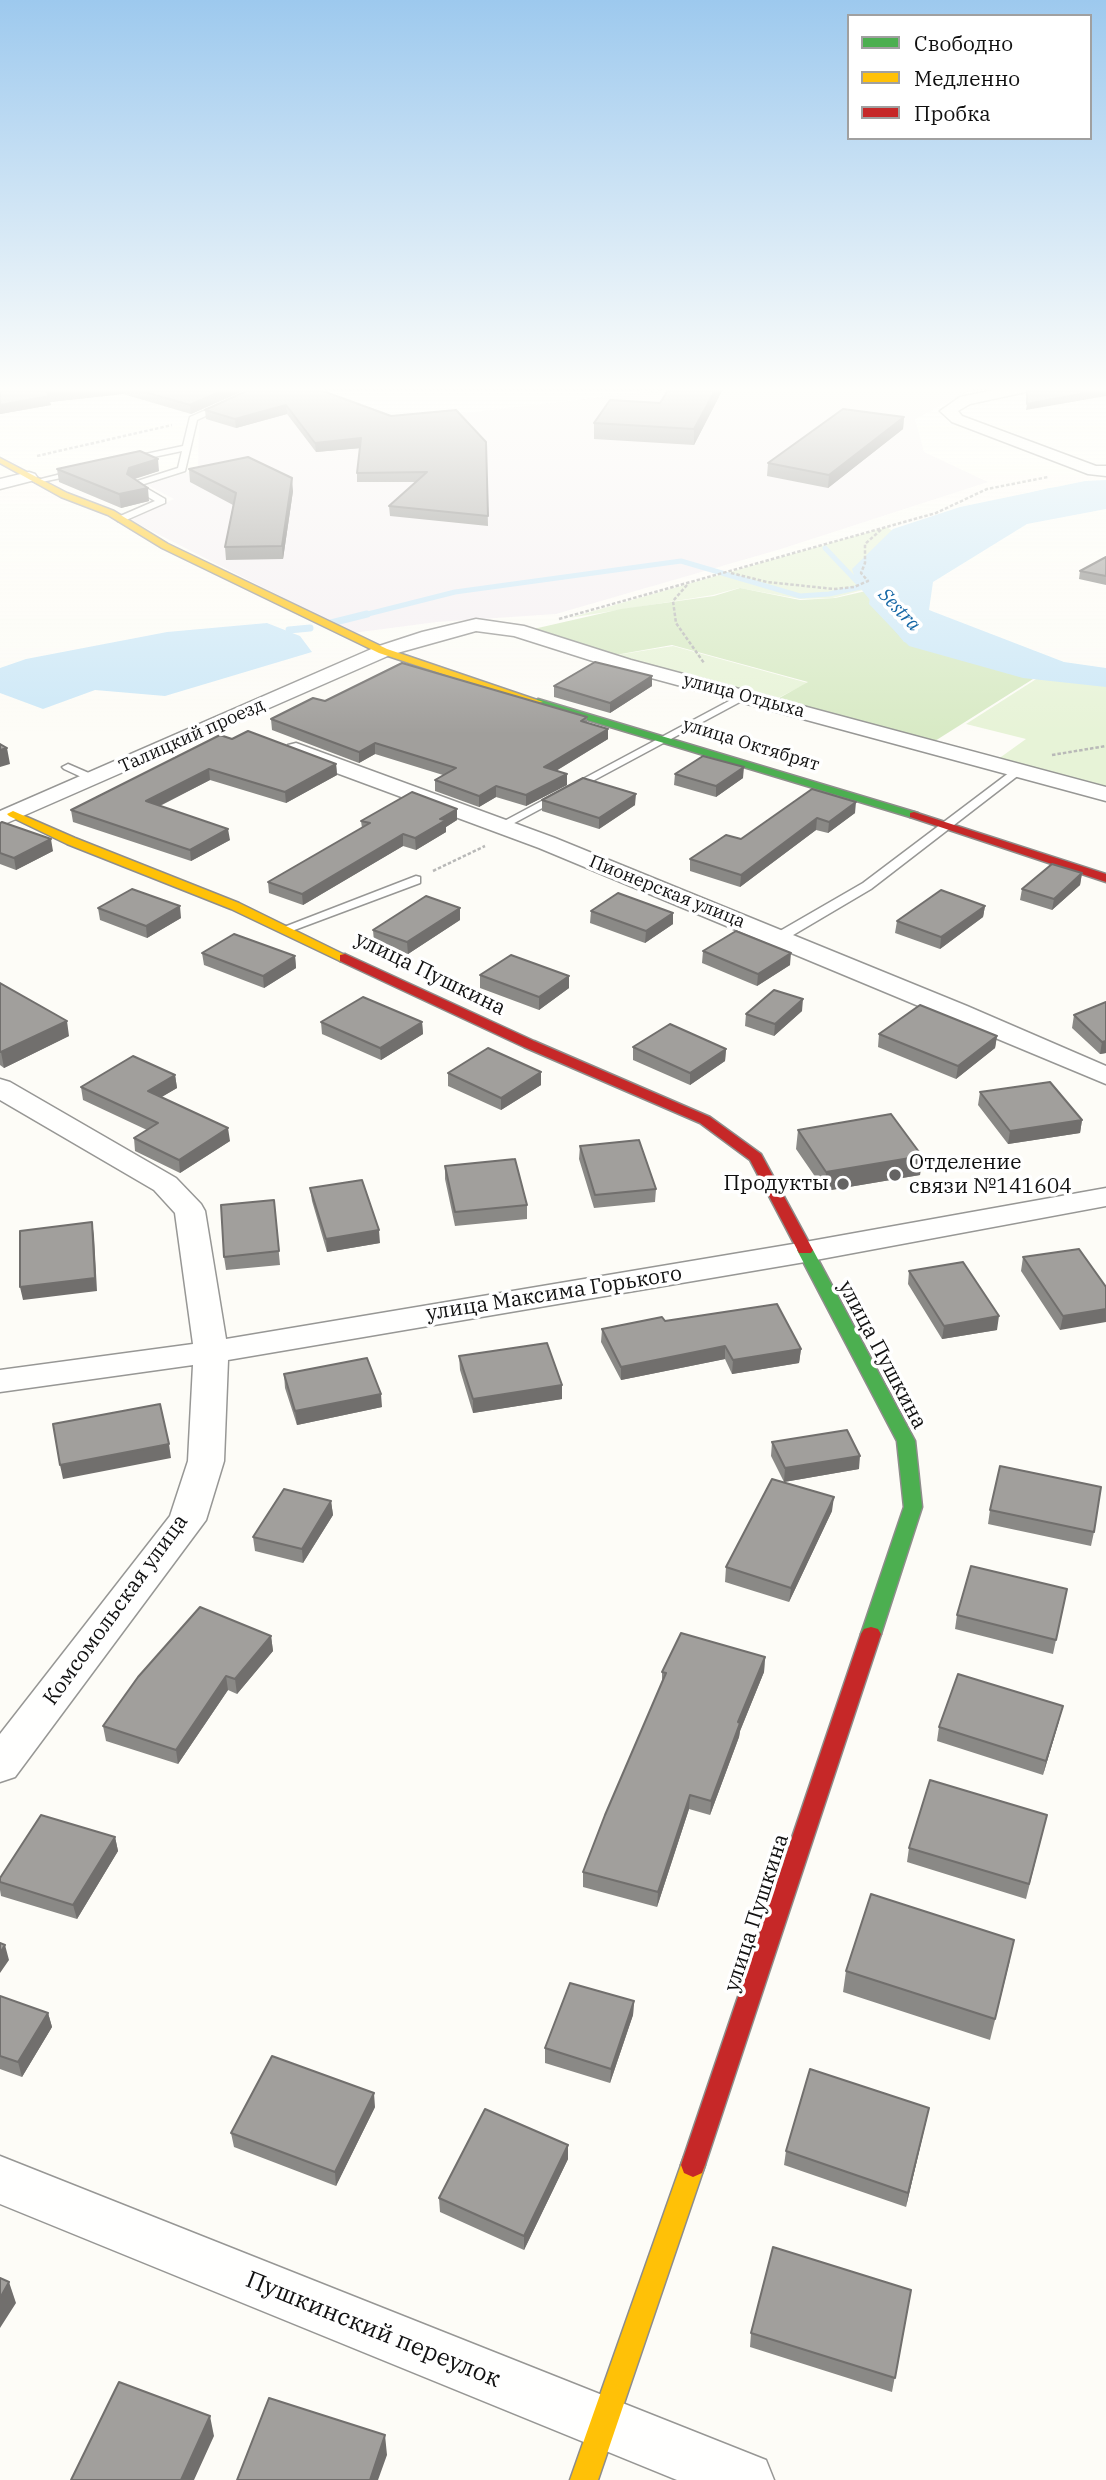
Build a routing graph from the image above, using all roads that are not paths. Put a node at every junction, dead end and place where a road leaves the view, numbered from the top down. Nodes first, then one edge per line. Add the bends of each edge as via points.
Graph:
1 (85, 503) edge
2 (158, 503) edge
3 (121, 519) junction
4 (383, 651) junction
5 (746, 696) junction
6 (222, 722) junction
7 (247, 732) edge
8 (664, 739) junction
9 (273, 741) edge
10 (68, 767) dead end
11 (1018, 771) junction
12 (94, 779) junction
13 (1106, 794) edge
14 (6, 817) edge
15 (946, 825) junction
16 (508, 828) junction
17 (1106, 878) edge
18 (416, 880) road end
19 (285, 929) junction
20 (778, 938) junction
21 (1106, 1076) edge
22 (0, 1088) edge
23 (1106, 1197) edge
24 (805, 1252) junction
25 (211, 1352) junction
26 (0, 1381) edge
27 (0, 1765) edge
28 (0, 2180) edge
29 (606, 2423) junction
30 (584, 2480) edge
31 (746, 2480) edge

1 - 3 street, улица Октябрят
2 - 3 lane
3 - 4 street, улица Октябрят via 165,546
4 - 5 street, улица Отдыха via 476,625 517,630 625,665
4 - 6 street, Талицкий проезд
4 - 8 street, улица Октябрят
5 - 8 lane
5 - 11 street, улица Отдыха
6 - 7 street
6 - 12 street, Талицкий проезд
8 - 15 street, улица Октябрят
8 - 16 lane
9 - 16 street, Пионерская улица
10 - 12 lane
11 - 13 street, улица Отдыха
11 - 15 lane
12 - 14 street, Талицкий проезд
14 - 19 street, улица Пушкина
15 - 17 street, улица Октябрят
15 - 20 lane via 867,886
16 - 20 street, Пионерская улица
18 - 19 lane
19 - 24 street, улица Пушкина via 529,1044 705,1120 756,1157
20 - 21 street, Пионерская улица
22 - 25 street, Комсомольская улица via 165,1184 190,1211
23 - 24 street, улица Максима Горького
24 - 25 street, улица Максима Горького
24 - 29 street, улица Пушкина via 906,1441 914,1507
25 - 26 street, улица Максима Горького
25 - 27 street, Комсомольская улица via 206,1461 187,1520
28 - 29 street, Пушкинский переулок
29 - 30 street, улица Пушкина
29 - 31 street, Пушкинский переулок

